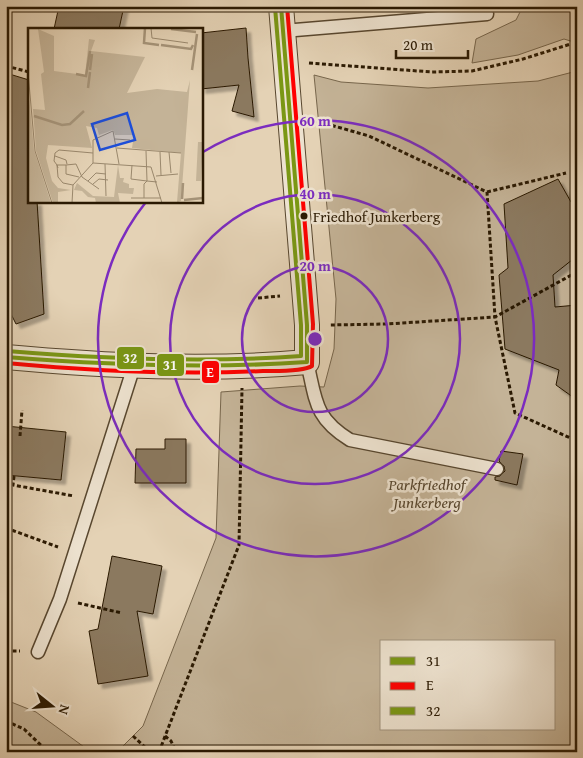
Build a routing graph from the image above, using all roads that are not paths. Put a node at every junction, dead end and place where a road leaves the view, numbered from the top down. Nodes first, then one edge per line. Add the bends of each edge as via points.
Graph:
1 (282, 6) edge
2 (487, 14) dead end
3 (283, 31) junction
4 (6, 357) edge
5 (308, 362) junction
6 (134, 366) junction
7 (497, 469) dead end
8 (38, 652) dead end

1 - 3 street
2 - 3 lane
3 - 5 street
4 - 6 street
5 - 6 street
5 - 7 lane via 318,409 331,429 350,440
6 - 8 lane via 60,599

